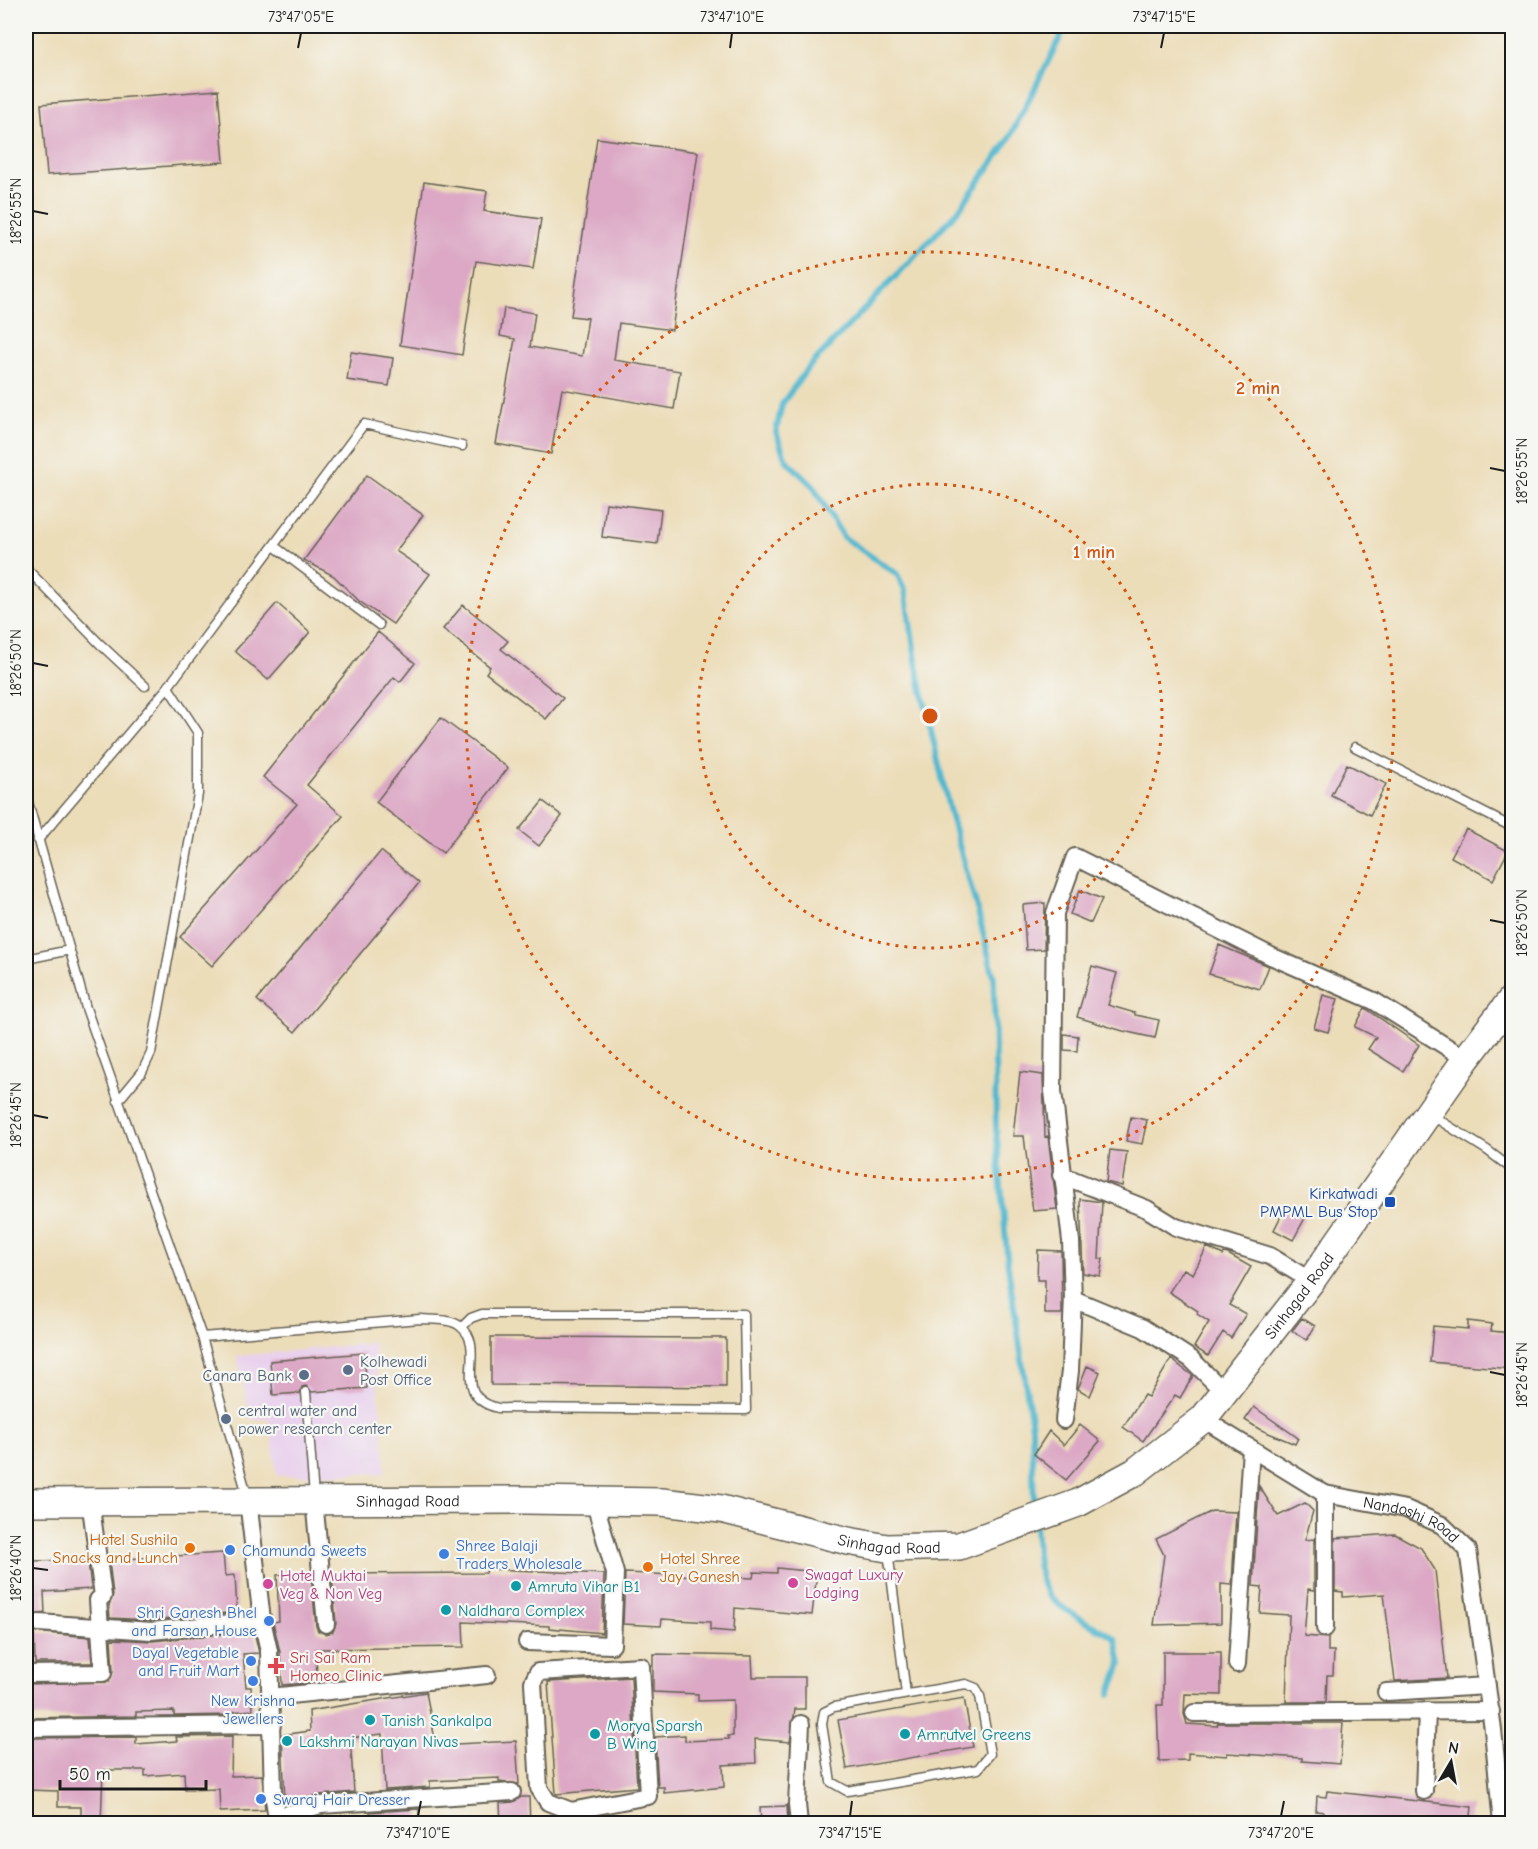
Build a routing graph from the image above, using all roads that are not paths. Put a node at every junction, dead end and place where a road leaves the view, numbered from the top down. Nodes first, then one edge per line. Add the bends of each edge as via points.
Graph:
1 (462, 446) dead end
2 (274, 546) junction
3 (26, 568) edge
4 (379, 625) dead end
5 (145, 686) dead end
6 (168, 687) junction
7 (1355, 747) dead end
8 (26, 795) edge
9 (29, 822) edge
10 (1512, 827) edge
11 (38, 840) junction
12 (70, 950) junction
13 (26, 959) edge
14 (1512, 999) edge
15 (1466, 1059) junction
16 (118, 1101) junction
17 (1428, 1113) junction
18 (1512, 1170) edge
19 (1061, 1175) junction
20 (1311, 1281) junction
21 (1073, 1296) junction
22 (462, 1327) junction
23 (202, 1337) junction
24 (1223, 1390) junction
25 (306, 1392) dead end
26 (1203, 1419) junction
27 (1064, 1420) dead end
28 (1251, 1448) junction
29 (1324, 1494) junction
30 (90, 1500) junction
31 (248, 1500) junction
32 (314, 1500) junction
33 (594, 1500) junction
34 (26, 1502) edge
35 (887, 1548) junction
36 (262, 1620) junction
37 (39, 1623) dead end
38 (326, 1624) dead end
39 (98, 1626) junction
40 (1325, 1628) dead end
41 (527, 1642) dead end
42 (1237, 1664) dead end
43 (26, 1674) edge
44 (487, 1675) dead end
45 (1487, 1686) junction
46 (1386, 1692) dead end
47 (906, 1694) junction
48 (270, 1697) junction
49 (1427, 1711) junction
50 (1491, 1711) junction
51 (1194, 1713) dead end
52 (801, 1724) dead end
53 (272, 1725) junction
54 (26, 1728) edge
55 (1424, 1791) dead end
56 (512, 1792) dead end
57 (571, 1817) edge
58 (277, 1820) edge
59 (799, 1824) edge
60 (1502, 1824) edge

1 - 2 lane via 364,424
2 - 4 lane
2 - 6 lane
3 - 5 lane
6 - 11 lane
6 - 16 lane via 198,733 198,794 151,1053 142,1072
7 - 10 lane
8 - 9 lane
9 - 11 lane
11 - 12 lane
12 - 13 lane
12 - 16 lane
14 - 15 main road, Sinhagad Road
15 - 17 main road, Sinhagad Road
15 - 19 street via 1374,1001 1273,957 1075,857 1055,913 1053,1091
16 - 23 lane
17 - 18 lane via 1488,1150
17 - 20 main road, Sinhagad Road
19 - 20 street via 1147,1209 1176,1227 1259,1252
19 - 21 street via 1071,1241
20 - 24 main road, Sinhagad Road
21 - 24 street via 1143,1328 1191,1359
21 - 27 street
22 - 22 lane via 470,1345 472,1390 488,1406 746,1410 744,1314 482,1314
22 - 23 lane via 420,1319
23 - 31 lane
24 - 26 main road, Sinhagad Road
25 - 32 lane
26 - 28 street, Nandoshi Road
26 - 35 main road, Sinhagad Road via 1135,1472 1078,1503 959,1546
28 - 29 street, Nandoshi Road
28 - 42 street
29 - 40 street
29 - 45 street, Nandoshi Road via 1406,1509 1442,1525 1468,1550
30 - 31 main road, Sinhagad Road
30 - 34 main road, Sinhagad Road
30 - 39 street via 103,1596 98,1599
31 - 32 main road, Sinhagad Road
31 - 36 street
32 - 33 main road, Sinhagad Road
32 - 38 street
33 - 35 main road, Sinhagad Road via 721,1509
33 - 41 street via 615,1572 612,1645
35 - 47 lane
36 - 39 street via 151,1631
36 - 48 street via 269,1652
37 - 39 street
39 - 43 street via 103,1673
44 - 48 street
45 - 46 street
45 - 50 street, Nandoshi Road
47 - 47 lane via 966,1684 976,1688 990,1754 985,1763 978,1769 847,1791 831,1782 822,1724 824,1712
48 - 53 street
49 - 50 street
49 - 51 street
49 - 55 street
50 - 60 street, Nandoshi Road
52 - 59 street
53 - 54 street
53 - 58 street
56 - 58 street via 321,1805
57 - 57 street via 548,1802 539,1788 532,1682 538,1672 640,1666 648,1796

